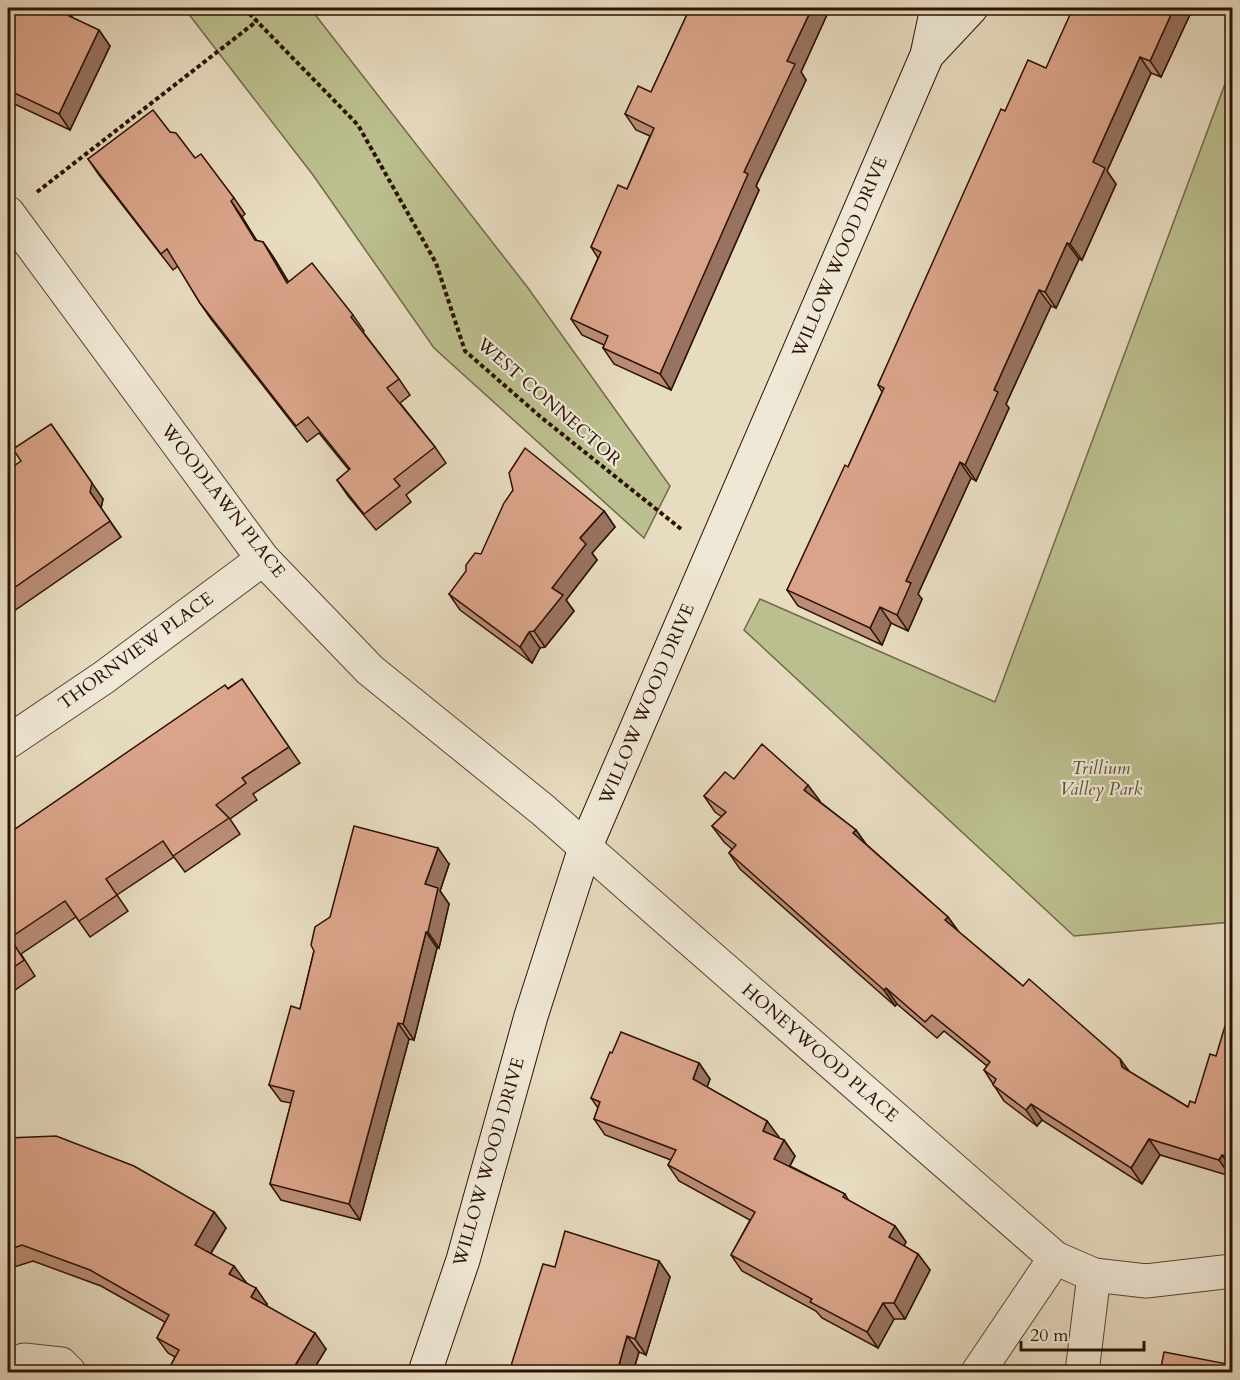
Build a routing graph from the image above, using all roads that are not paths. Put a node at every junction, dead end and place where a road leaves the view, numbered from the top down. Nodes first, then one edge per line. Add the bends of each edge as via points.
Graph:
1 (937, 8) edge
2 (971, 8) edge
3 (927, 55) junction
4 (8, 214) edge
5 (263, 559) junction
6 (8, 742) edge
7 (585, 848) junction
8 (1055, 1258) junction
9 (1233, 1271) edge
10 (1094, 1275) junction
11 (8, 1369) edge
12 (69, 1372) edge
13 (425, 1372) edge
14 (978, 1372) edge
15 (1082, 1372) edge

1 - 3 street, WILLOW WOOD DRIVE
2 - 3 street, WILLOW WOOD DRIVE
3 - 7 street, WILLOW WOOD DRIVE
4 - 5 street, WOODLAWN PLACE
5 - 6 street, THORNVIEW PLACE via 103,678
5 - 7 street, WOODLAWN PLACE via 370,670 524,793
7 - 8 street, HONEYWOOD PLACE
7 - 13 street, WILLOW WOOD DRIVE via 531,1016 463,1260
8 - 10 street, HONEYWOOD PLACE
8 - 14 street
9 - 10 street, HONEYWOOD PLACE via 1146,1281
10 - 15 street
11 - 12 street via 24,1360 61,1364

